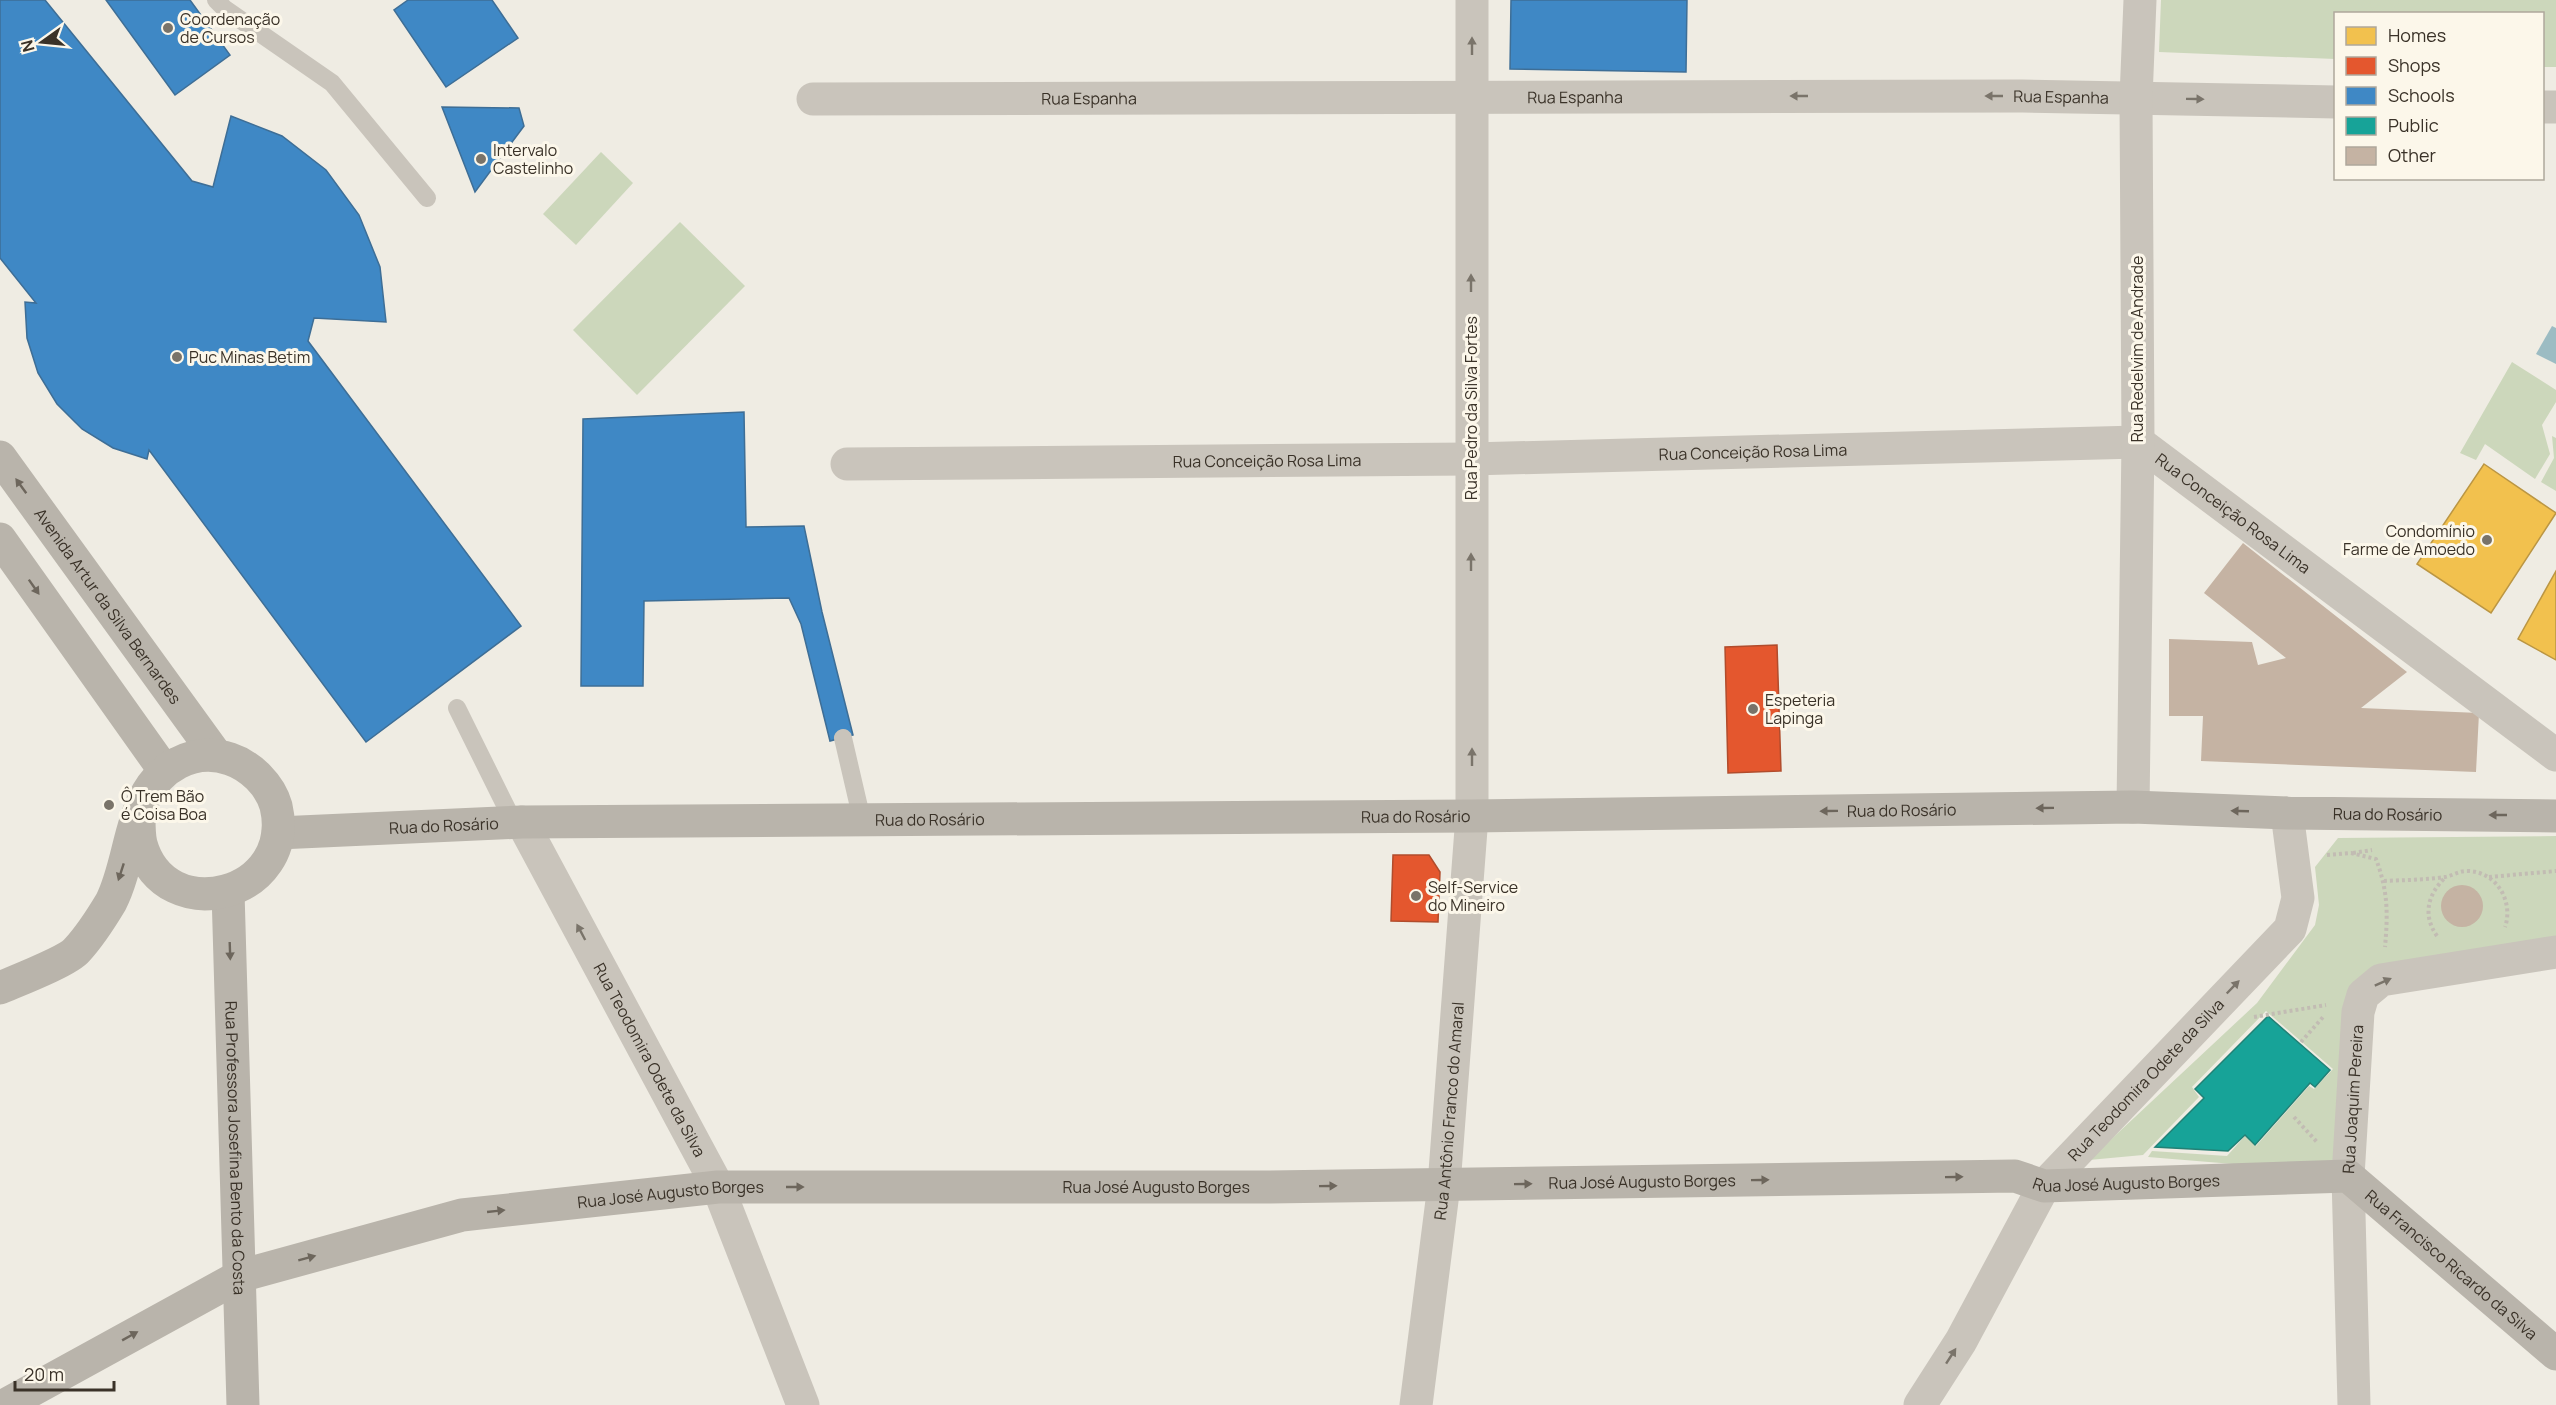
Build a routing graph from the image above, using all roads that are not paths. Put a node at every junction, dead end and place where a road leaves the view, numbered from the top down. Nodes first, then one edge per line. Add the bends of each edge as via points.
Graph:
1 (216, 0) edge
2 (1472, 0) edge
3 (2140, 0) edge
4 (1471, 96) junction
5 (2136, 98) junction
6 (813, 99) dead end
7 (2334, 102) edge
8 (427, 198) dead end
9 (2138, 442) junction
10 (0, 457) edge
11 (1471, 459) junction
12 (847, 464) dead end
13 (0, 539) edge
14 (457, 708) dead end
15 (843, 738) dead end
16 (216, 755) junction
17 (2556, 755) edge
18 (164, 770) junction
19 (2133, 807) junction
20 (2287, 813) junction
21 (1472, 816) junction
22 (2556, 816) edge
23 (139, 817) junction
24 (862, 820) junction
25 (518, 822) junction
26 (278, 833) junction
27 (228, 892) junction
28 (2556, 952) edge
29 (0, 988) edge
30 (2348, 1176) junction
31 (1444, 1185) junction
32 (2044, 1186) junction
33 (718, 1187) junction
34 (240, 1276) junction
35 (2556, 1354) edge
36 (794, 1402) edge
37 (5, 1405) edge
38 (243, 1405) edge
39 (1416, 1405) edge
40 (1920, 1405) edge
41 (2354, 1405) edge

1 - 8 lane via 332,83
4 -> 2 street, Rua Pedro da Silva Fortes
3 - 5 street, Rua Redelvim de Andrade
5 -> 4 street, Rua Espanha
4 - 6 street, Rua Espanha
11 -> 4 street, Rua Pedro da Silva Fortes
5 -> 7 street, Rua Espanha
5 - 9 street, Rua Redelvim de Andrade
9 - 11 street, Rua Conceição Rosa Lima
9 - 17 street, Rua Conceição Rosa Lima
9 - 19 street, Rua Redelvim de Andrade
16 -> 10 street, Avenida Artur da Silva Bernardes
11 - 12 street, Rua Conceição Rosa Lima
21 -> 11 street, Rua Pedro da Silva Fortes
13 -> 18 street
14 - 25 lane
15 - 24 lane
16 - 18 street via 189,757
16 - 26 street via 242,763 263,781 275,805
18 - 23 street via 147,791
20 -> 19 street, Rua do Rosário
19 -> 21 street, Rua do Rosário
22 -> 20 street, Rua do Rosário
32 -> 20 street, Rua Teodomira Odete da Silva via 2290,929 2298,898
21 - 24 street, Rua do Rosário
21 - 31 street, Rua Antônio Franco do Amaral
23 - 27 street via 141,844 154,869 174,886 201,895
23 -> 29 street via 111,901 76,952
24 - 25 street, Rua do Rosário
25 - 26 street, Rua do Rosário
33 -> 25 street, Rua Teodomira Odete da Silva
26 - 27 street via 264,866 252,880
27 -> 34 street, Rua Professora Josefina Bento da Costa
30 -> 28 street, Rua Joaquim Pereira via 2358,1012 2363,995 2381,980
30 - 32 street, Rua José Augusto Borges
30 - 35 street, Rua Francisco Ricardo da Silva
30 - 41 street, Rua Joaquim Pereira
31 -> 32 street, Rua José Augusto Borges via 2015,1176
33 -> 31 street, Rua José Augusto Borges
31 - 39 street, Rua Antônio Franco do Amaral
40 -> 32 street, Rua Teodomira Odete da Silva via 1961,1341
34 -> 33 street, Rua José Augusto Borges via 462,1215
33 - 36 street, Rua Teodomira Odete da Silva
37 -> 34 street, Rua José Augusto Borges
34 - 38 street, Rua Professora Josefina Bento da Costa

